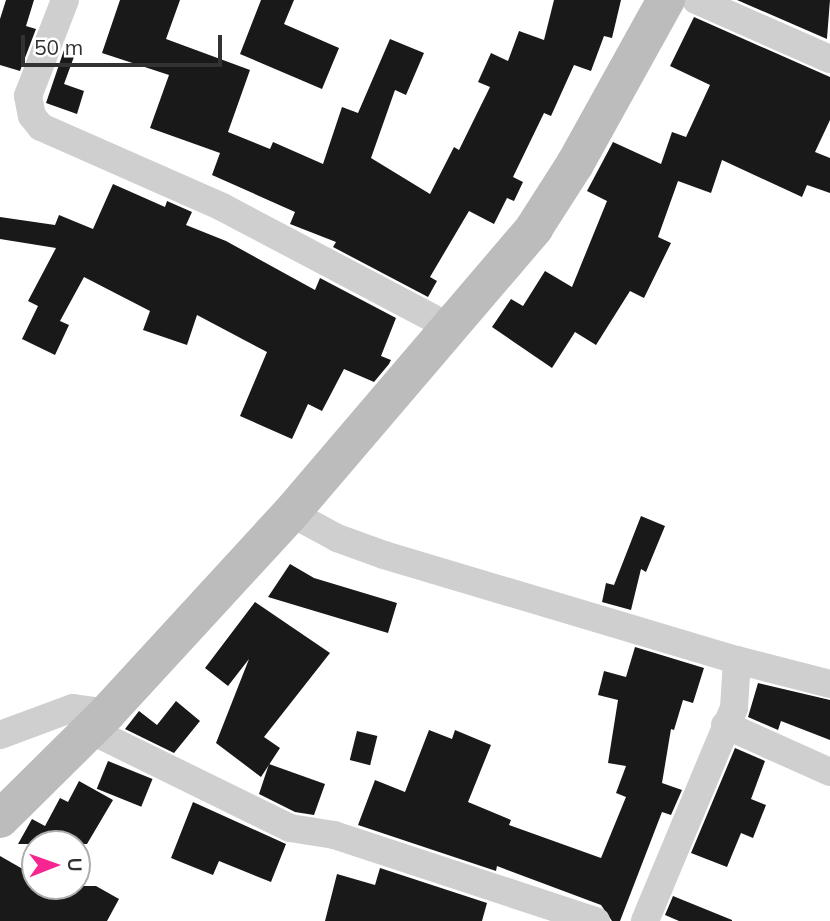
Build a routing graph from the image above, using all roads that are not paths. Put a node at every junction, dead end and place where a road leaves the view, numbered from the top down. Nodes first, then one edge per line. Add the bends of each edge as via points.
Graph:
1 (65, 0) edge
2 (666, 0) edge
3 (696, 0) edge
4 (830, 59) edge
5 (450, 327) junction
6 (291, 513) junction
7 (737, 660) junction
8 (830, 684) edge
9 (98, 721) junction
10 (725, 724) junction
11 (0, 735) edge
12 (830, 772) edge
13 (0, 819) edge
14 (596, 921) edge
15 (645, 921) edge

1 - 5 street via 28,96 28,106 41,127 222,207
2 - 5 street via 534,228
3 - 4 street
5 - 6 street
6 - 7 street via 337,538 384,555
6 - 9 street
7 - 8 street
7 - 10 street via 737,695
9 - 11 street via 73,708
9 - 13 street
9 - 14 street via 290,828 334,835
10 - 12 street
10 - 15 street

